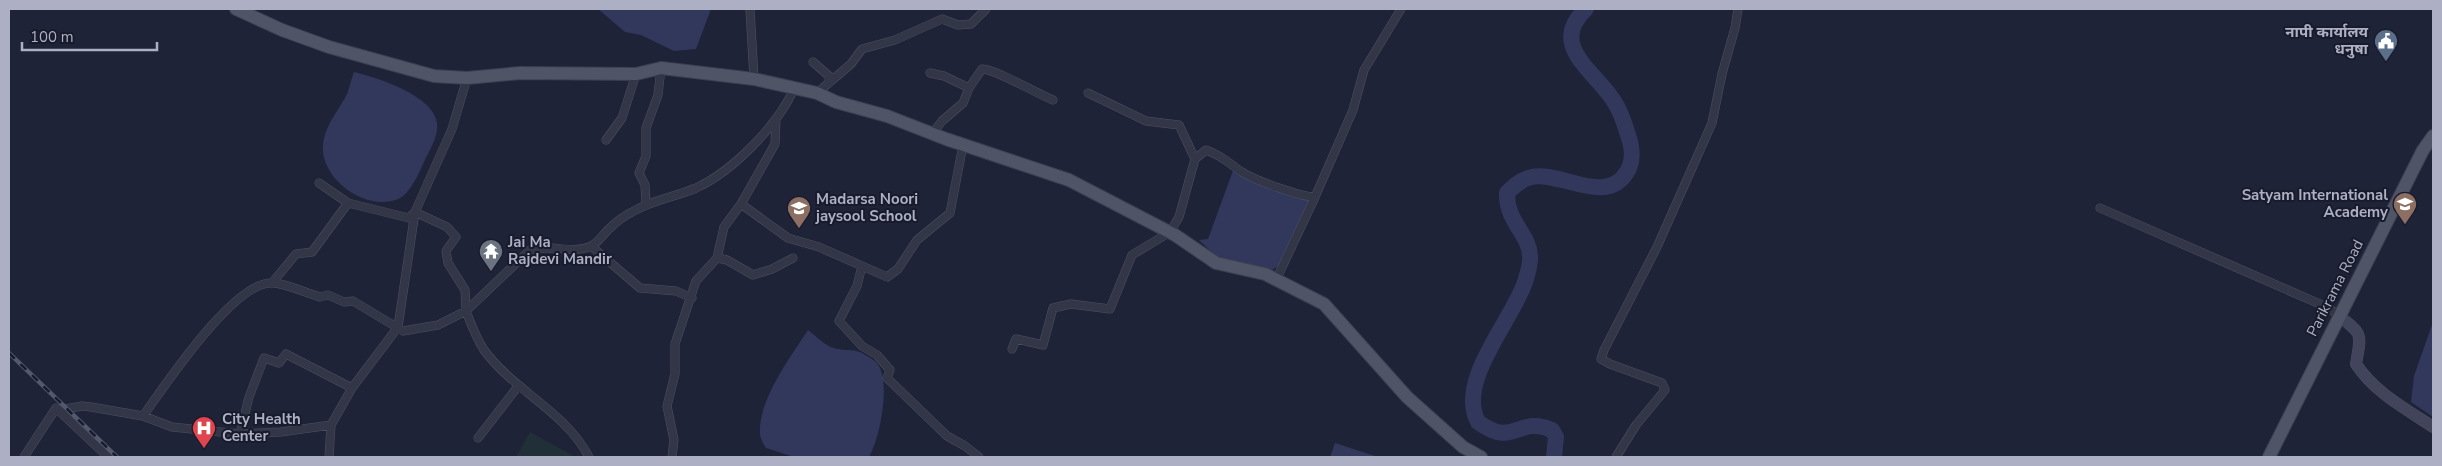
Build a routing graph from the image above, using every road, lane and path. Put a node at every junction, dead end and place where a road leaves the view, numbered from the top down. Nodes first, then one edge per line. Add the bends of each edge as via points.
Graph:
1 (236, 9) edge
2 (750, 9) edge
3 (986, 9) edge
4 (1402, 9) edge
5 (1738, 9) edge
6 (813, 62) dead end
7 (662, 68) junction
8 (930, 73) dead end
9 (636, 74) junction
10 (467, 78) junction
11 (754, 79) junction
12 (830, 83) junction
13 (969, 88) junction
14 (794, 89) junction
15 (1088, 92) dead end
16 (817, 93) junction
17 (1052, 100) dead end
18 (776, 119) junction
19 (932, 134) junction
20 (2433, 136) edge
21 (606, 140) dead end
22 (963, 145) junction
23 (1195, 159) junction
24 (319, 183) dead end
25 (1315, 197) junction
26 (348, 203) junction
27 (646, 204) junction
28 (741, 204) junction
29 (2100, 208) dead end
30 (415, 212) junction
31 (1170, 232) junction
32 (592, 246) junction
33 (717, 258) junction
34 (793, 258) dead end
35 (862, 266) junction
36 (1276, 280) junction
37 (272, 282) junction
38 (692, 298) junction
39 (466, 311) junction
40 (2339, 316) junction
41 (398, 327) junction
42 (1012, 349) dead end
43 (519, 385) junction
44 (352, 388) junction
45 (60, 410) junction
46 (143, 416) junction
47 (331, 425) junction
48 (2433, 426) edge
49 (240, 434) junction
50 (478, 438) dead end
51 (24, 457) edge
52 (108, 457) edge
53 (329, 457) edge
54 (590, 457) edge
55 (672, 457) edge
56 (980, 457) edge
57 (1481, 457) edge
58 (1616, 457) edge
59 (2269, 457) edge

1 - 10 main road via 329,47 434,76
2 - 11 street
3 - 12 street via 971,24 942,19 895,40 862,49
4 - 25 street via 1364,70 1353,110
5 - 58 street via 1712,122 1657,246 1604,350 1602,360 1662,383 1665,390 1636,425
6 - 12 street via 829,76
7 - 9 main road
7 - 11 main road
7 - 27 street via 658,96 646,128 646,156 640,174 645,185
8 - 13 street
9 - 10 main road via 520,72
9 - 21 street via 622,118
10 - 30 street via 452,129
11 - 14 main road
12 - 16 street
13 - 17 street via 982,69 992,70
13 - 19 street via 964,103 942,120
14 - 16 main road
14 - 18 street
15 - 23 street via 1146,121 1179,125
16 - 19 main road
18 - 27 street via 717,176 696,188
18 - 28 street via 775,144
19 - 22 main road
20 - 40 main road, Parikrama Road
22 - 31 main road via 1070,180
22 - 35 street via 950,213 917,240 898,269 888,277
23 - 25 street via 1206,150 1264,183 1304,197
23 - 31 street via 1178,217
24 - 26 street
25 - 36 street
26 - 30 street via 409,218
26 - 37 street via 312,252 296,254
27 - 32 street via 611,227
28 - 33 street via 724,227
28 - 35 street via 788,238 819,247
29 - 40 street via 2330,308
30 - 39 street via 448,227 456,237 446,251 448,264 464,290
30 - 41 street
31 - 36 main road via 1216,263 1265,274
31 - 42 street via 1132,255 1110,309 1071,304 1053,308 1043,345 1016,339
32 - 38 street via 640,288 676,291
32 - 39 street via 530,250
33 - 34 street via 753,275
33 - 38 street via 696,281
35 - 56 street via 857,286 839,321 890,370 887,378 900,392 947,436
36 - 57 main road via 1324,304 1408,397 1463,447
37 - 41 street via 320,298 328,295 344,302 353,301
37 - 46 street via 244,293 192,347
38 - 55 street via 675,344 675,374 667,398 674,440
39 - 41 street via 438,326 403,330
39 - 43 street via 484,350
40 - 48 street via 2358,330 2356,364 2364,376 2392,400
40 - 59 main road, Parikrama Road
41 - 44 street
43 - 50 street
43 - 54 street via 568,426
44 - 47 street
44 - 49 street via 286,354 279,363 264,358 249,397
45 - 46 street via 82,406
45 - 51 street via 56,408
45 - 52 street
46 - 49 street via 172,427
47 - 49 street
47 - 53 street

